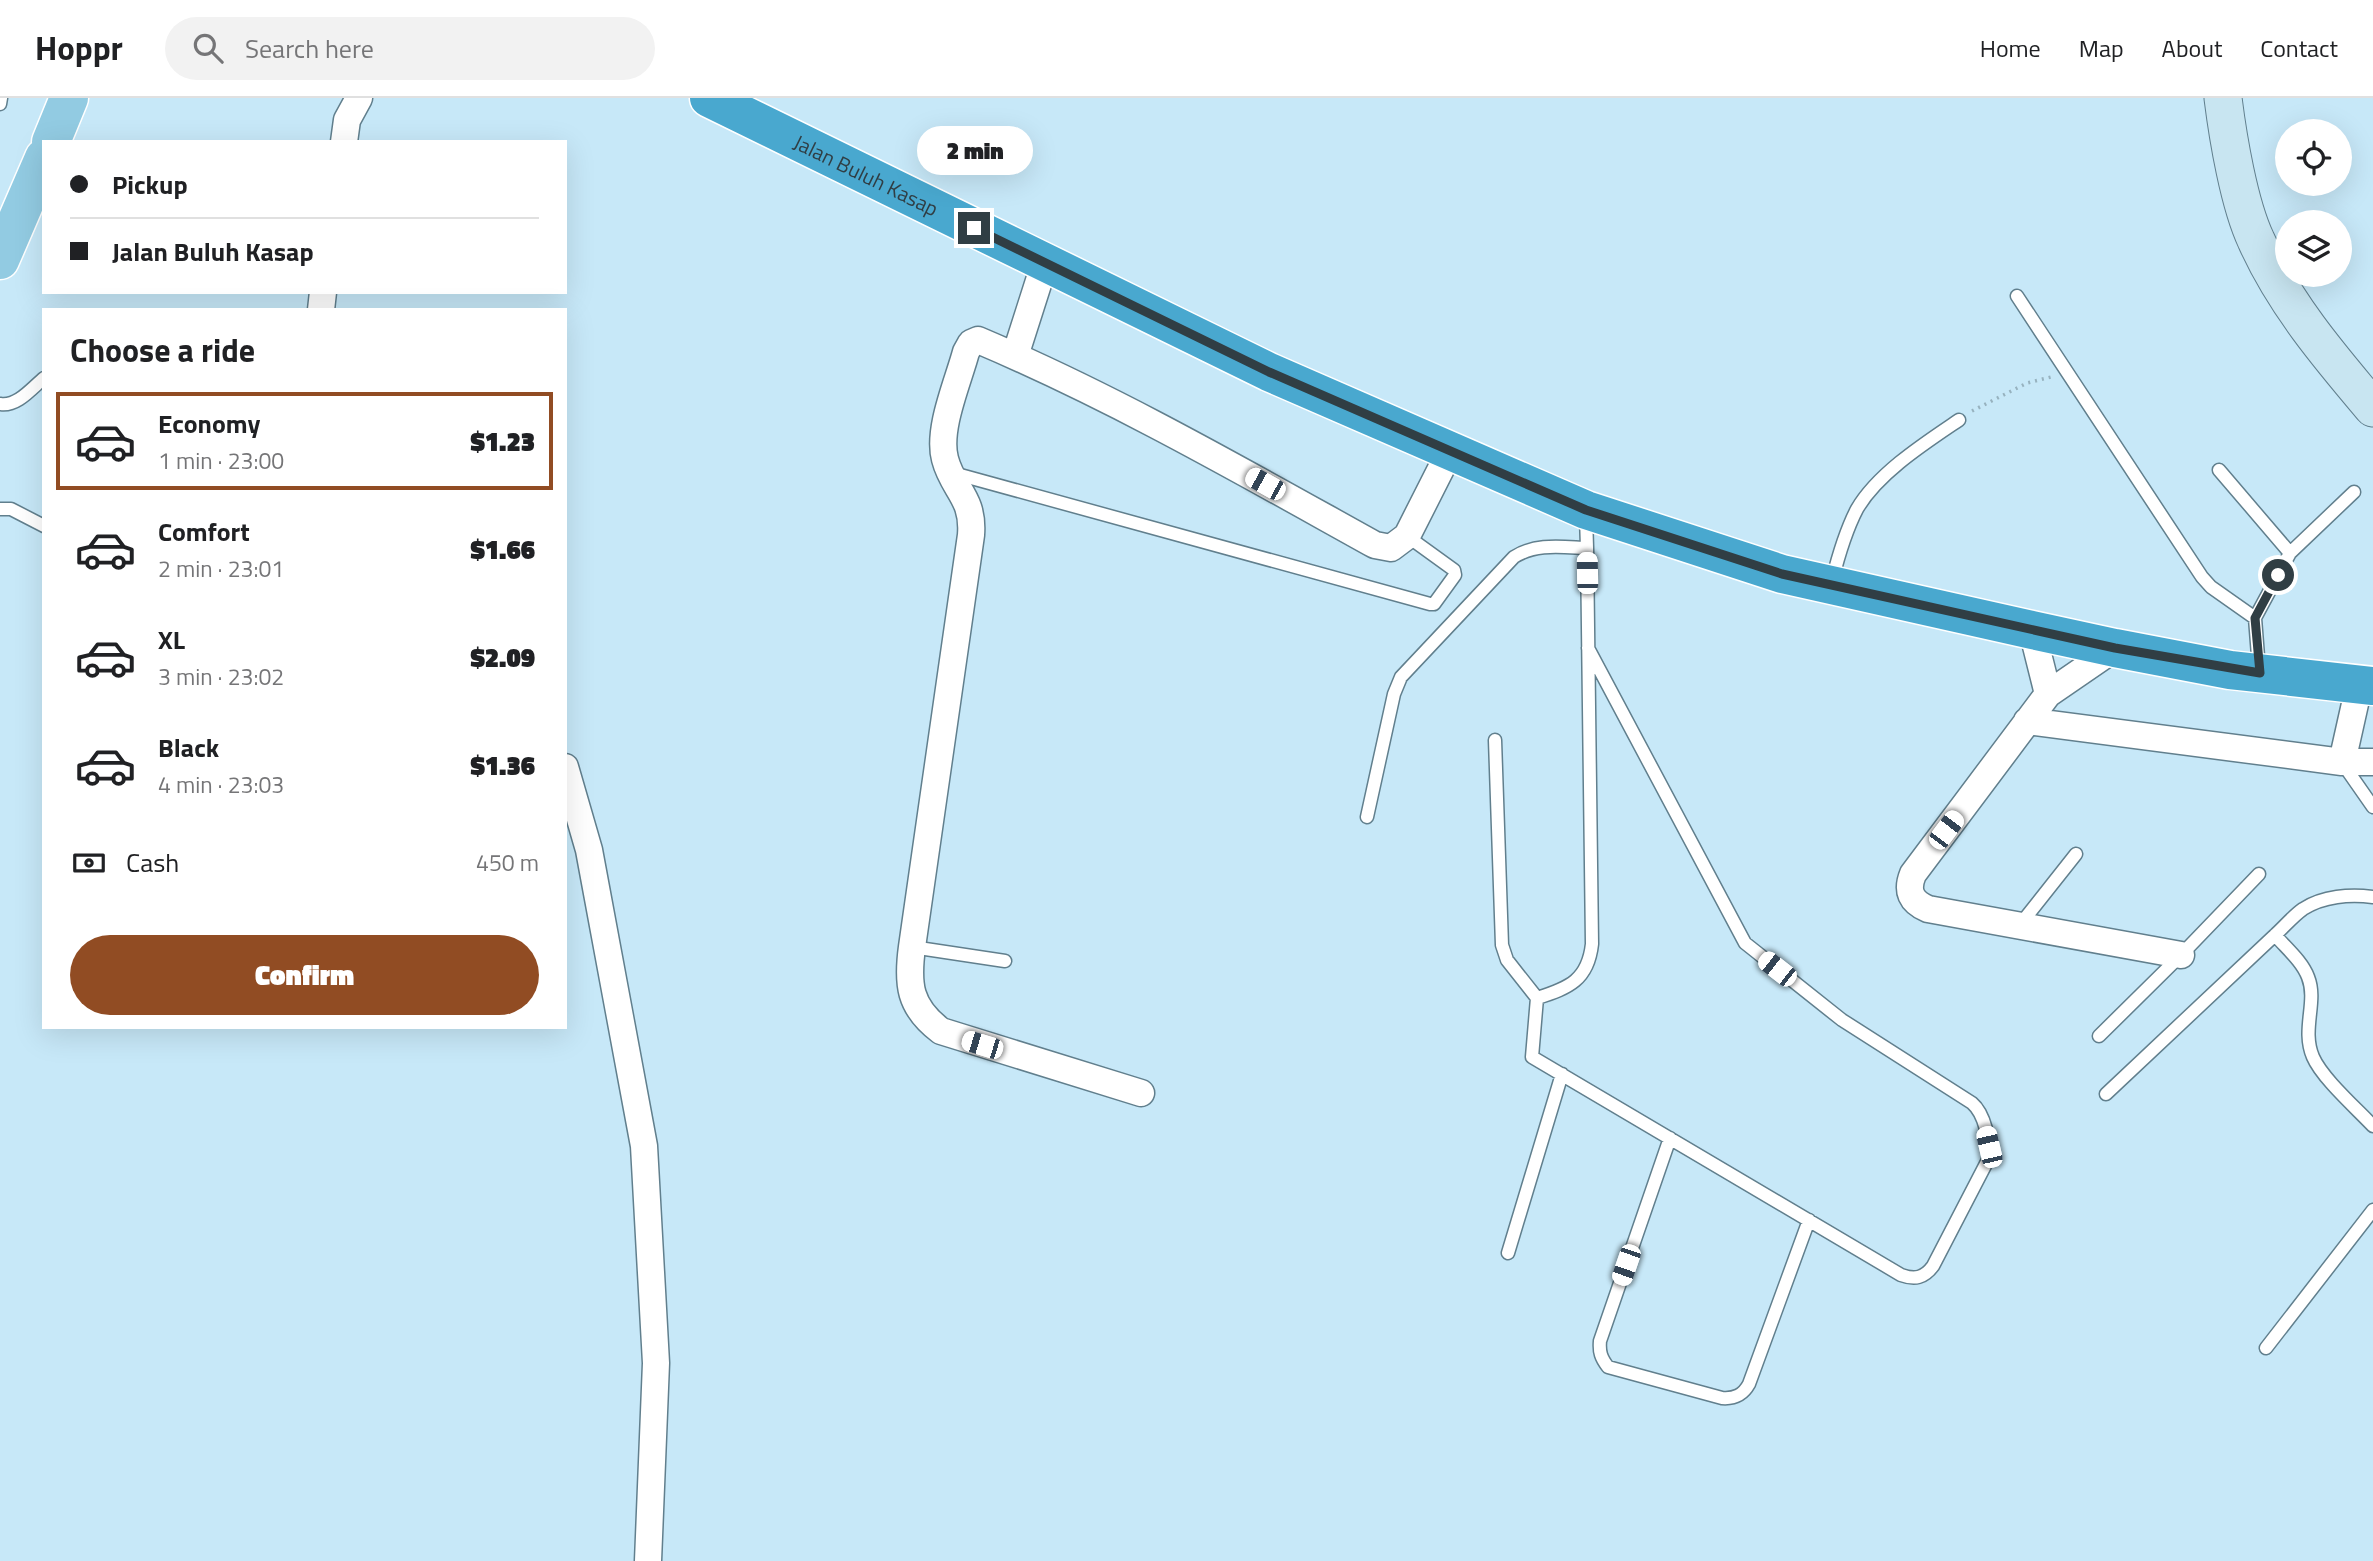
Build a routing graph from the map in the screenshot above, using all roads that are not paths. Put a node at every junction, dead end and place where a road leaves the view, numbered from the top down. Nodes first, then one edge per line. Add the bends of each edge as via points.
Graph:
1 (1, 98) edge
2 (69, 98) edge
3 (359, 98) edge
4 (709, 98) edge
5 (2223, 98) edge
6 (0, 104) edge
7 (52, 140) edge
8 (344, 140) edge
9 (42, 163) edge
10 (2, 253) edge
11 (1045, 262) junction
12 (2017, 296) dead end
13 (1014, 356) junction
14 (42, 380) edge
15 (0, 404) edge
16 (2373, 408) edge
17 (1959, 420) road end
18 (1450, 451) junction
19 (2219, 470) dead end
20 (949, 472) junction
21 (2354, 492) dead end
22 (0, 509) edge
23 (1586, 510) junction
24 (42, 525) edge
25 (1407, 536) junction
26 (1587, 548) junction
27 (2290, 553) junction
28 (1830, 585) junction
29 (2255, 618) junction
30 (2032, 630) junction
31 (1588, 648) junction
32 (2115, 648) junction
33 (2260, 673) junction
34 (2366, 686) edge
35 (2048, 694) junction
36 (2027, 721) junction
37 (1495, 740) dead end
38 (2342, 762) junction
39 (2373, 762) edge
40 (567, 774) edge
41 (2373, 807) edge
42 (1367, 817) dead end
43 (2076, 854) dead end
44 (2259, 874) dead end
45 (2373, 897) edge
46 (2019, 926) junction
47 (2275, 935) junction
48 (912, 947) junction
49 (2181, 955) junction
50 (1005, 961) dead end
51 (1537, 998) junction
52 (2099, 1036) dead end
53 (1562, 1074) junction
54 (1141, 1093) dead end
55 (2106, 1094) dead end
56 (2373, 1126) edge
57 (1670, 1138) junction
58 (2373, 1210) edge
59 (1809, 1220) junction
60 (1508, 1253) dead end
61 (2266, 1348) dead end
62 (648, 1561) edge

1 - 6 lane
2 - 7 main road
3 - 8 street via 347,120
4 - 11 highway, Jalan Buluh Kasap
5 - 16 street via 2254,237 2294,307
9 - 10 main road
11 - 13 street
11 - 18 highway, Jalan Buluh Kasap via 1269,372
12 - 29 lane via 2202,577
13 - 20 street via 978,340 971,343 943,437
13 - 25 street via 1200,448 1375,545 1391,548
14 - 15 lane via 16,401
17 - 28 lane via 1889,471 1858,508
18 - 23 highway, Jalan Buluh Kasap
18 - 25 street
19 - 27 lane
20 - 25 lane via 1434,604 1454,570
20 - 48 street via 969,505 971,535
21 - 27 lane
22 - 24 lane via 16,511
23 - 26 lane
23 - 28 highway, Jalan Buluh Kasap via 1782,574
26 - 31 lane
26 - 42 lane via 1542,547 1514,558 1401,677
27 - 29 lane
28 - 30 highway, Jalan Buluh Kasap
29 - 33 lane
30 - 32 highway, Jalan Buluh Kasap
30 - 35 street
31 - 51 lane via 1591,956 1570,985
31 - 59 lane via 1745,943 1842,1020 1972,1103 1982,1117 1987,1163 1927,1273 1919,1278 1901,1275
32 - 33 highway, Jalan Buluh Kasap
32 - 35 street
33 - 34 highway, Jalan Buluh Kasap
34 - 38 street
35 - 36 street
36 - 38 street
36 - 46 street via 1909,884 1917,905
37 - 51 lane via 1502,945 1507,960
38 - 39 street
38 - 41 lane
40 - 62 street via 589,850 644,1146 656,1363
43 - 46 lane
44 - 49 lane
45 - 47 lane via 2320,901 2303,909
46 - 49 street
47 - 55 lane
47 - 56 lane via 2308,977 2307,1029 2312,1056
48 - 50 lane
48 - 54 street via 912,996 919,1010 941,1031
49 - 52 lane
51 - 53 lane via 1532,1057
53 - 57 lane
53 - 60 lane
57 - 59 lane
57 - 59 lane via 1600,1341 1599,1350 1608,1367 1722,1398 1745,1391
58 - 61 lane

